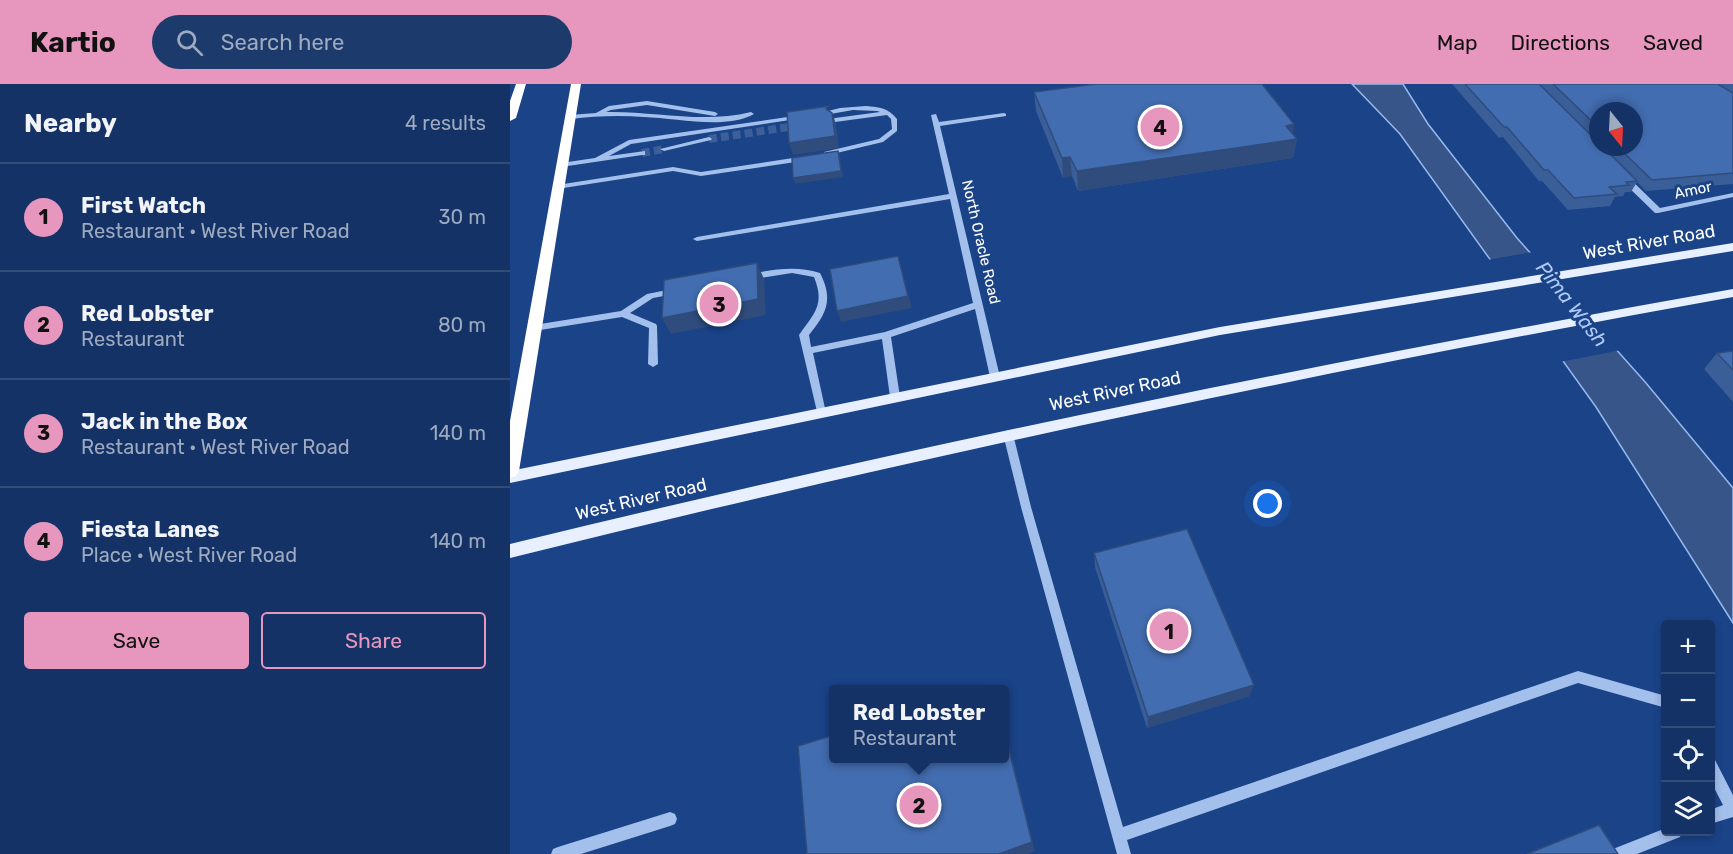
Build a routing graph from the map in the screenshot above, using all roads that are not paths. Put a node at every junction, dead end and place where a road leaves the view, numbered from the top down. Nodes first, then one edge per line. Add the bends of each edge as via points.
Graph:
1 (521, 84) edge
2 (576, 84) edge
3 (889, 113) junction
4 (598, 114) junction
5 (933, 115) dead end
6 (1004, 115) dead end
7 (570, 117) junction
8 (510, 118) edge
9 (835, 120) edge
10 (936, 124) junction
11 (709, 139) tunnel mouth
12 (663, 149) tunnel mouth
13 (642, 153) tunnel mouth
14 (596, 160) junction
15 (561, 165) junction
16 (1616, 170) edge
17 (557, 187) junction
18 (1733, 195) edge
19 (953, 196) junction
20 (696, 239) dead end
21 (1733, 247) edge
22 (740, 279) edge
23 (684, 290) edge
24 (1733, 293) edge
25 (979, 304) junction
26 (623, 314) junction
27 (534, 328) junction
28 (886, 335) junction
29 (809, 351) junction
30 (653, 363) dead end
31 (995, 377) junction
32 (895, 397) junction
33 (821, 413) junction
34 (1008, 434) junction
35 (510, 471) edge
36 (510, 477) edge
37 (510, 551) edge
38 (1661, 701) edge
39 (1715, 775) edge
40 (1733, 809) edge
41 (1715, 815) edge
42 (670, 819) dead end
43 (1120, 836) junction
44 (1663, 836) edge
45 (558, 854) edge
46 (1124, 854) edge
47 (1618, 854) edge

1 - 8 highway
2 - 7 highway
3 - 9 lane
3 - 14 lane via 871,107 629,142
3 - 17 lane via 896,125 889,137 846,151 701,174 673,169
4 - 4 lane via 700,121 752,114 699,114 647,103 609,108
4 - 7 lane
5 - 10 lane, North Oracle Road
6 - 10 lane
7 - 15 highway
10 - 19 lane, North Oracle Road
11 - 12 lane
13 - 14 lane
14 - 15 lane
15 - 17 highway
16 - 18 lane, Amor via 1658,211
17 - 27 highway
19 - 20 lane
19 - 25 lane, North Oracle Road
21 - 31 main road, West River Road via 1220,331
22 - 29 lane via 785,270 817,275 824,288 821,315 804,335
23 - 26 lane via 650,296
24 - 34 main road, West River Road via 1247,384
25 - 28 lane
25 - 31 lane, North Oracle Road
26 - 27 lane
26 - 30 lane via 653,326
27 - 35 highway
28 - 29 lane
28 - 32 lane
29 - 33 lane
31 - 32 main road, West River Road
32 - 33 main road, West River Road
33 - 36 main road, West River Road
34 - 37 main road, West River Road
34 - 43 lane
38 - 43 lane via 1578,677
39 - 40 lane
40 - 41 lane
42 - 45 lane
43 - 46 lane
44 - 47 lane

